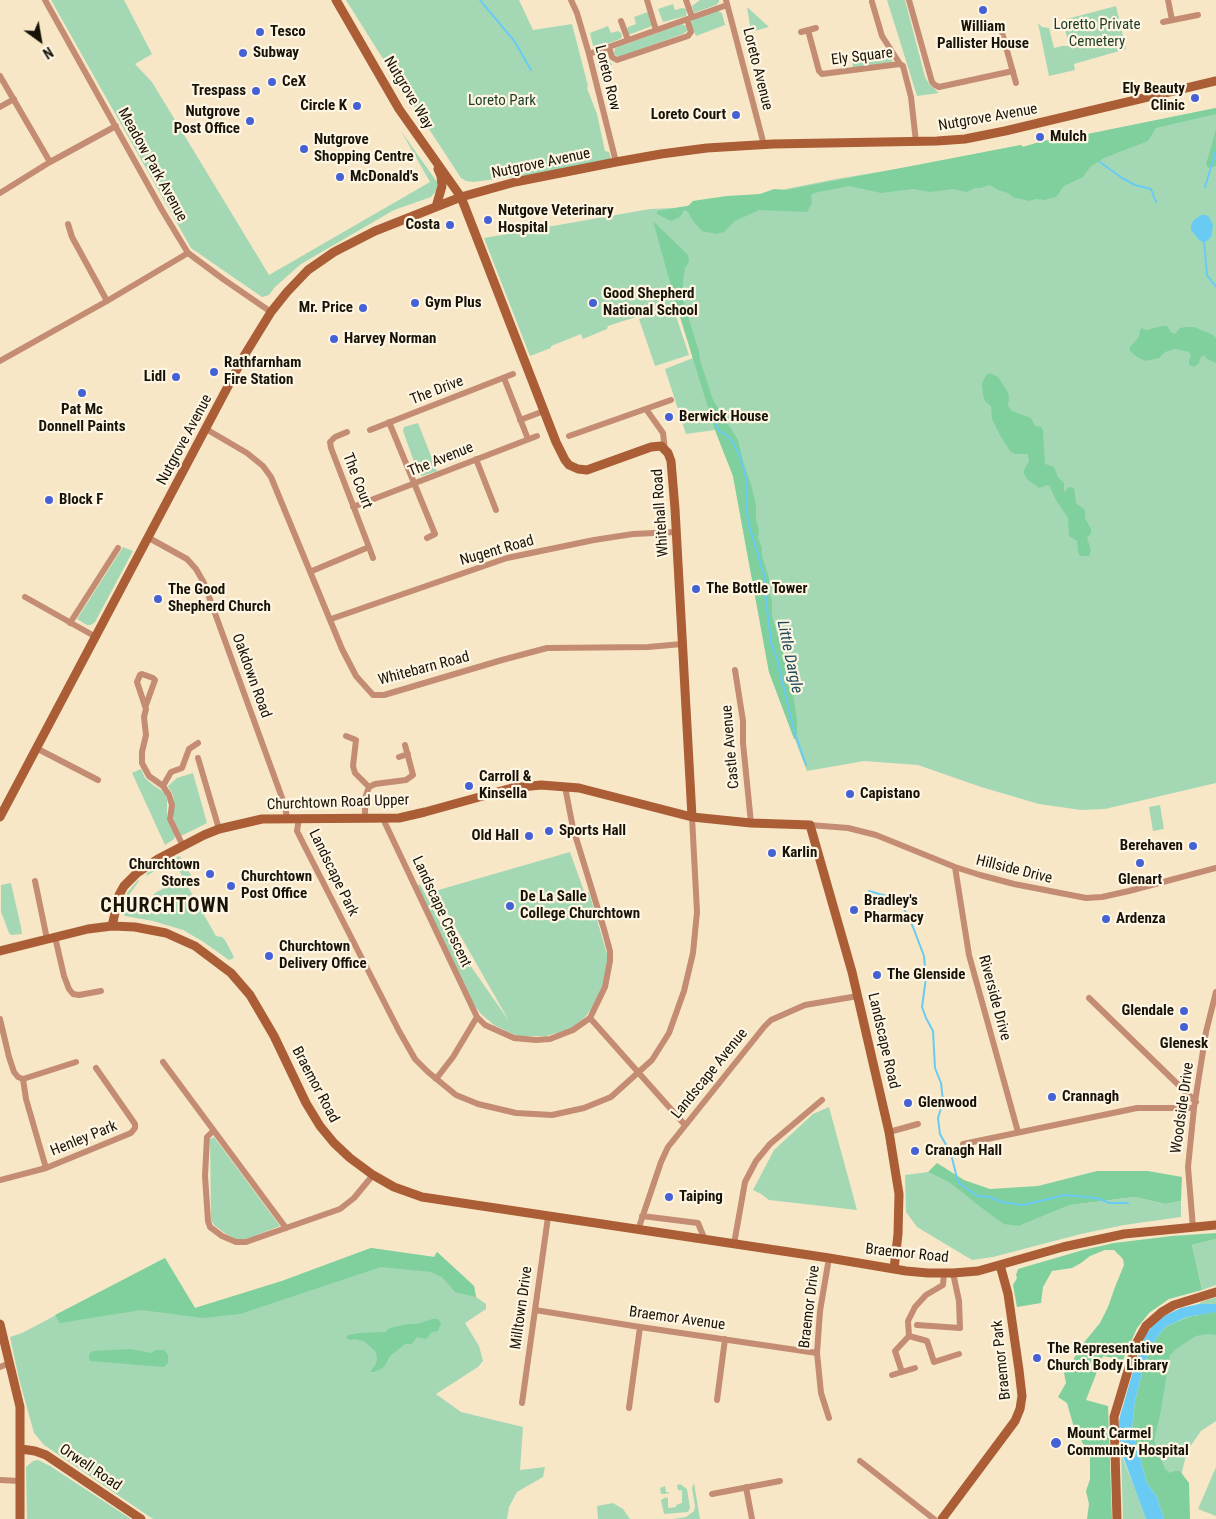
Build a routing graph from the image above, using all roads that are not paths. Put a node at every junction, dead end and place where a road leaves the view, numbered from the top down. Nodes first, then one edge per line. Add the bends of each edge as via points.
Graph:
1 (46, 0) edge
2 (336, 0) edge
3 (571, 0) edge
4 (647, 0) edge
5 (686, 0) edge
6 (909, 0) edge
7 (1168, 0) edge
8 (727, 2) edge
9 (872, 2) dead end
10 (1198, 15) dead end
11 (690, 18) junction
12 (621, 20) dead end
13 (1172, 20) junction
14 (1163, 22) dead end
15 (816, 28) dead end
16 (1001, 28) dead end
17 (656, 30) junction
18 (628, 40) junction
19 (609, 47) junction
20 (589, 54) junction
21 (900, 64) junction
22 (1013, 71) junction
23 (0, 76) edge
24 (1216, 81) edge
25 (1016, 83) dead end
26 (14, 99) junction
27 (0, 107) edge
28 (116, 126) junction
29 (916, 142) junction
30 (764, 144) junction
31 (433, 158) junction
32 (50, 162) junction
33 (616, 162) junction
34 (0, 194) edge
35 (461, 197) junction
36 (436, 207) junction
37 (68, 224) dead end
38 (188, 252) junction
39 (107, 301) junction
40 (271, 312) junction
41 (0, 361) edge
42 (513, 374) dead end
43 (504, 378) junction
44 (670, 400) dead end
45 (646, 409) junction
46 (544, 411) junction
47 (520, 420) junction
48 (390, 422) junction
49 (206, 430) junction
50 (370, 430) dead end
51 (347, 432) dead end
52 (537, 436) dead end
53 (569, 436) dead end
54 (528, 439) junction
55 (666, 450) junction
56 (476, 459) junction
57 (415, 484) junction
58 (354, 507) junction
59 (496, 510) dead end
60 (676, 532) junction
61 (149, 538) junction
62 (427, 538) dead end
63 (369, 547) junction
64 (118, 548) dead end
65 (373, 558) dead end
66 (312, 572) junction
67 (25, 597) dead end
68 (331, 619) junction
69 (70, 623) junction
70 (96, 637) junction
71 (682, 644) junction
72 (735, 670) dead end
73 (146, 704) dead end
74 (346, 736) dead end
75 (198, 743) dead end
76 (406, 745) dead end
77 (36, 748) junction
78 (408, 754) junction
79 (399, 757) dead end
80 (198, 758) dead end
81 (98, 780) dead end
82 (163, 786) junction
83 (566, 786) junction
84 (369, 787) junction
85 (0, 817) edge
86 (692, 817) junction
87 (287, 818) junction
88 (299, 818) junction
89 (383, 818) junction
90 (365, 819) junction
91 (751, 823) junction
92 (810, 825) junction
93 (219, 829) junction
94 (183, 846) junction
95 (956, 867) junction
96 (1216, 868) edge
97 (35, 881) dead end
98 (112, 926) junction
99 (51, 938) junction
100 (1, 948) edge
101 (101, 991) dead end
102 (1216, 992) edge
103 (858, 996) junction
104 (1089, 998) dead end
105 (477, 1017) junction
106 (590, 1018) junction
107 (0, 1019) edge
108 (76, 1062) dead end
109 (162, 1062) dead end
110 (96, 1068) dead end
111 (639, 1073) junction
112 (23, 1079) junction
113 (436, 1079) junction
114 (822, 1100) dead end
115 (1195, 1105) junction
116 (918, 1124) dead end
117 (686, 1125) junction
118 (213, 1131) junction
119 (890, 1132) junction
120 (1018, 1132) junction
121 (963, 1144) dead end
122 (46, 1168) junction
123 (373, 1175) junction
124 (0, 1180) edge
125 (642, 1216) junction
126 (548, 1217) junction
127 (1216, 1225) edge
128 (286, 1228) junction
129 (1193, 1228) junction
130 (638, 1230) junction
131 (704, 1240) junction
132 (734, 1244) junction
133 (829, 1258) junction
134 (1000, 1265) junction
135 (894, 1269) junction
136 (948, 1273) junction
137 (1216, 1292) edge
138 (534, 1310) junction
139 (0, 1324) edge
140 (917, 1325) dead end
141 (640, 1327) junction
142 (909, 1336) junction
143 (725, 1338) junction
144 (817, 1352) junction
145 (959, 1354) dead end
146 (10, 1364) junction
147 (0, 1367) edge
148 (915, 1368) dead end
149 (902, 1372) junction
150 (892, 1375) dead end
151 (717, 1400) dead end
152 (522, 1403) dead end
153 (629, 1408) dead end
154 (829, 1418) dead end
155 (21, 1449) junction
156 (860, 1461) dead end
157 (0, 1480) edge
158 (20, 1481) junction
159 (780, 1481) dead end
160 (746, 1487) junction
161 (712, 1494) dead end
162 (20, 1519) edge
163 (141, 1519) edge
164 (752, 1519) edge
165 (934, 1519) edge
166 (942, 1519) edge
167 (1117, 1519) edge

1 - 28 street, Meadow Park Avenue
2 - 31 street, Nutgrove Way via 399,109
3 - 20 street, Loreto Row
4 - 17 street
5 - 11 street
6 - 22 street via 932,82 939,87
7 - 13 street
8 - 11 street
8 - 30 street, Loreto Avenue
9 - 21 street via 882,36
10 - 13 street
11 - 17 street
11 - 19 street via 691,32 688,36 617,60 612,57
12 - 18 street
13 - 14 street
15 - 21 street, Ely Square via 805,31 822,74
16 - 22 street
17 - 18 street
18 - 19 street
19 - 20 street
20 - 33 street, Loreto Row
21 - 29 street, Ely Square via 905,71 911,97
22 - 25 street
23 - 26 street
24 - 29 street, Nutgrove Avenue via 1005,131 965,139
26 - 27 street
26 - 32 street
28 - 32 street
28 - 38 street, Meadow Park Avenue
29 - 30 street, Nutgrove Avenue
30 - 33 street, Nutgrove Avenue via 670,152
31 - 35 street, Nutgrove Way
31 - 36 street via 442,186
32 - 34 street
33 - 35 street, Nutgrove Avenue via 515,182
35 - 36 street, Nutgrove Avenue
35 - 46 street, Whitehall Road
36 - 40 street, Nutgrove Avenue via 375,231 320,262 308,270
37 - 39 street
38 - 39 street
38 - 40 street, Meadow Park Avenue
39 - 41 street
40 - 49 street, Nutgrove Avenue
42 - 43 street, The Drive
43 - 47 street
43 - 48 street, The Drive
44 - 45 street
45 - 53 street
45 - 55 street via 663,433
46 - 47 street
46 - 55 street, Whitehall Road via 562,455 578,469 587,470 651,447 661,446
47 - 54 street
48 - 50 street, The Drive
48 - 57 street
49 - 61 street, Nutgrove Avenue
49 - 66 street, Whitebarn Road via 263,466 271,477
51 - 58 street, The Court via 330,442
52 - 54 street, The Avenue
54 - 56 street, The Avenue
55 - 60 street, Whitehall Road via 671,461
56 - 57 street, The Avenue
56 - 59 street
57 - 58 street, The Avenue
57 - 62 street via 435,534
58 - 63 street, The Court
60 - 68 street, Nugent Road via 633,534 507,558
60 - 71 street, Whitehall Road
61 - 70 street, Nutgrove Avenue
61 - 87 street, Oakdown Road via 187,559 204,584 286,806
63 - 65 street, The Court
63 - 66 street
64 - 69 street
66 - 68 street, Whitebarn Road
67 - 69 street
68 - 71 street, Whitebarn Road via 356,676 373,695 384,695 547,648
69 - 70 street
70 - 77 street, Nutgrove Avenue
71 - 86 street, Whitehall Road
72 - 91 street, Castle Avenue via 742,712
73 - 82 street via 142,763 149,776
74 - 84 street via 356,740 353,766
75 - 82 street via 189,750 182,768 171,772
76 - 78 street
77 - 81 street
77 - 85 street, Nutgrove Avenue
78 - 79 street
78 - 84 street via 413,771 411,778
80 - 93 street
82 - 94 street via 172,805 170,819
83 - 86 street, Churchtown Road Upper
83 - 89 street, Churchtown Road Upper via 512,788 425,812
83 - 106 street via 573,828 610,951 609,974
84 - 90 street via 365,798
86 - 91 street, Churchtown Road Upper
86 - 111 street, Landscape Park via 697,912 693,953 669,1033 652,1060
87 - 88 street, Churchtown Road Upper
87 - 93 street, Churchtown Road Upper via 262,819
88 - 90 street, Churchtown Road Upper
88 - 113 street, Landscape Park via 297,831 398,1031 415,1059
89 - 90 street, Churchtown Road Upper
89 - 105 street, Landscape Crescent
91 - 92 street, Churchtown Road Upper
92 - 95 street, Hillside Drive via 848,828 876,835
92 - 103 street, Landscape Road
93 - 94 street, Churchtown Road Upper
94 - 98 street, Churchtown Road Upper via 131,878 119,895
95 - 96 street, Hillside Drive via 1014,884 1086,898 1129,891
95 - 120 street, Riverside Drive via 969,955
97 - 99 street
98 - 99 street
98 - 123 street, Braemor Road via 143,928 182,939 231,973 265,1018 320,1126 342,1151
99 - 100 street
99 - 101 street via 73,994
102 - 115 street, Woodside Drive via 1206,1032
103 - 117 street, Landscape Avenue via 805,1005 771,1020
103 - 119 street, Landscape Road
104 - 115 street
105 - 106 street, Landscape Crescent via 498,1032 514,1038 536,1040 563,1035
105 - 113 street
106 - 111 street
107 - 112 street via 14,1072
108 - 112 street
109 - 118 street
110 - 122 street, Henley Park via 135,1128 131,1133
111 - 113 street, Landscape Park via 612,1097 552,1115 516,1113 478,1104 456,1095
111 - 117 street
112 - 122 street
114 - 132 street via 770,1144 756,1161 745,1182
115 - 120 street via 1137,1108
115 - 129 street, Woodside Drive via 1188,1166
116 - 119 street
117 - 125 street, Landscape Avenue via 668,1147
118 - 128 street
118 - 128 street via 207,1137 205,1176 210,1227 236,1242 246,1242
119 - 135 street, Landscape Road via 899,1194
120 - 121 street
122 - 124 street, Henley Park
123 - 126 street, Braemor Road via 422,1197
123 - 128 street via 340,1209
125 - 130 street, Landscape Avenue
125 - 131 street via 698,1223
126 - 130 street, Braemor Road
126 - 138 street, Milltown Drive
127 - 129 street, Braemor Road
129 - 134 street, Braemor Road via 1103,1238
130 - 131 street, Braemor Road
131 - 132 street, Braemor Road
132 - 133 street, Braemor Road
133 - 135 street, Braemor Road
133 - 144 street, Braemor Drive
134 - 136 street, Braemor Road via 978,1271
134 - 166 street, Braemor Park via 1008,1294 1019,1370 1020,1409
135 - 136 street, Braemor Road
136 - 140 street via 959,1301 960,1328
136 - 142 street via 943,1285 914,1307 908,1321
137 - 167 street via 1162,1312 1146,1326 1136,1344 1114,1417
138 - 141 street, Braemor Avenue
138 - 152 street, Milltown Drive
139 - 146 street
141 - 143 street, Braemor Avenue
141 - 153 street
142 - 145 street via 927,1341 934,1362
142 - 149 street via 895,1351
143 - 144 street, Braemor Avenue
143 - 151 street
144 - 154 street, Braemor Drive via 821,1393
146 - 147 street
146 - 155 street via 20,1407
148 - 149 street
149 - 150 street
155 - 158 street
155 - 163 street, Orwell Road via 46,1455
156 - 165 street
157 - 158 street
158 - 162 street
159 - 160 street
160 - 161 street
160 - 164 street

